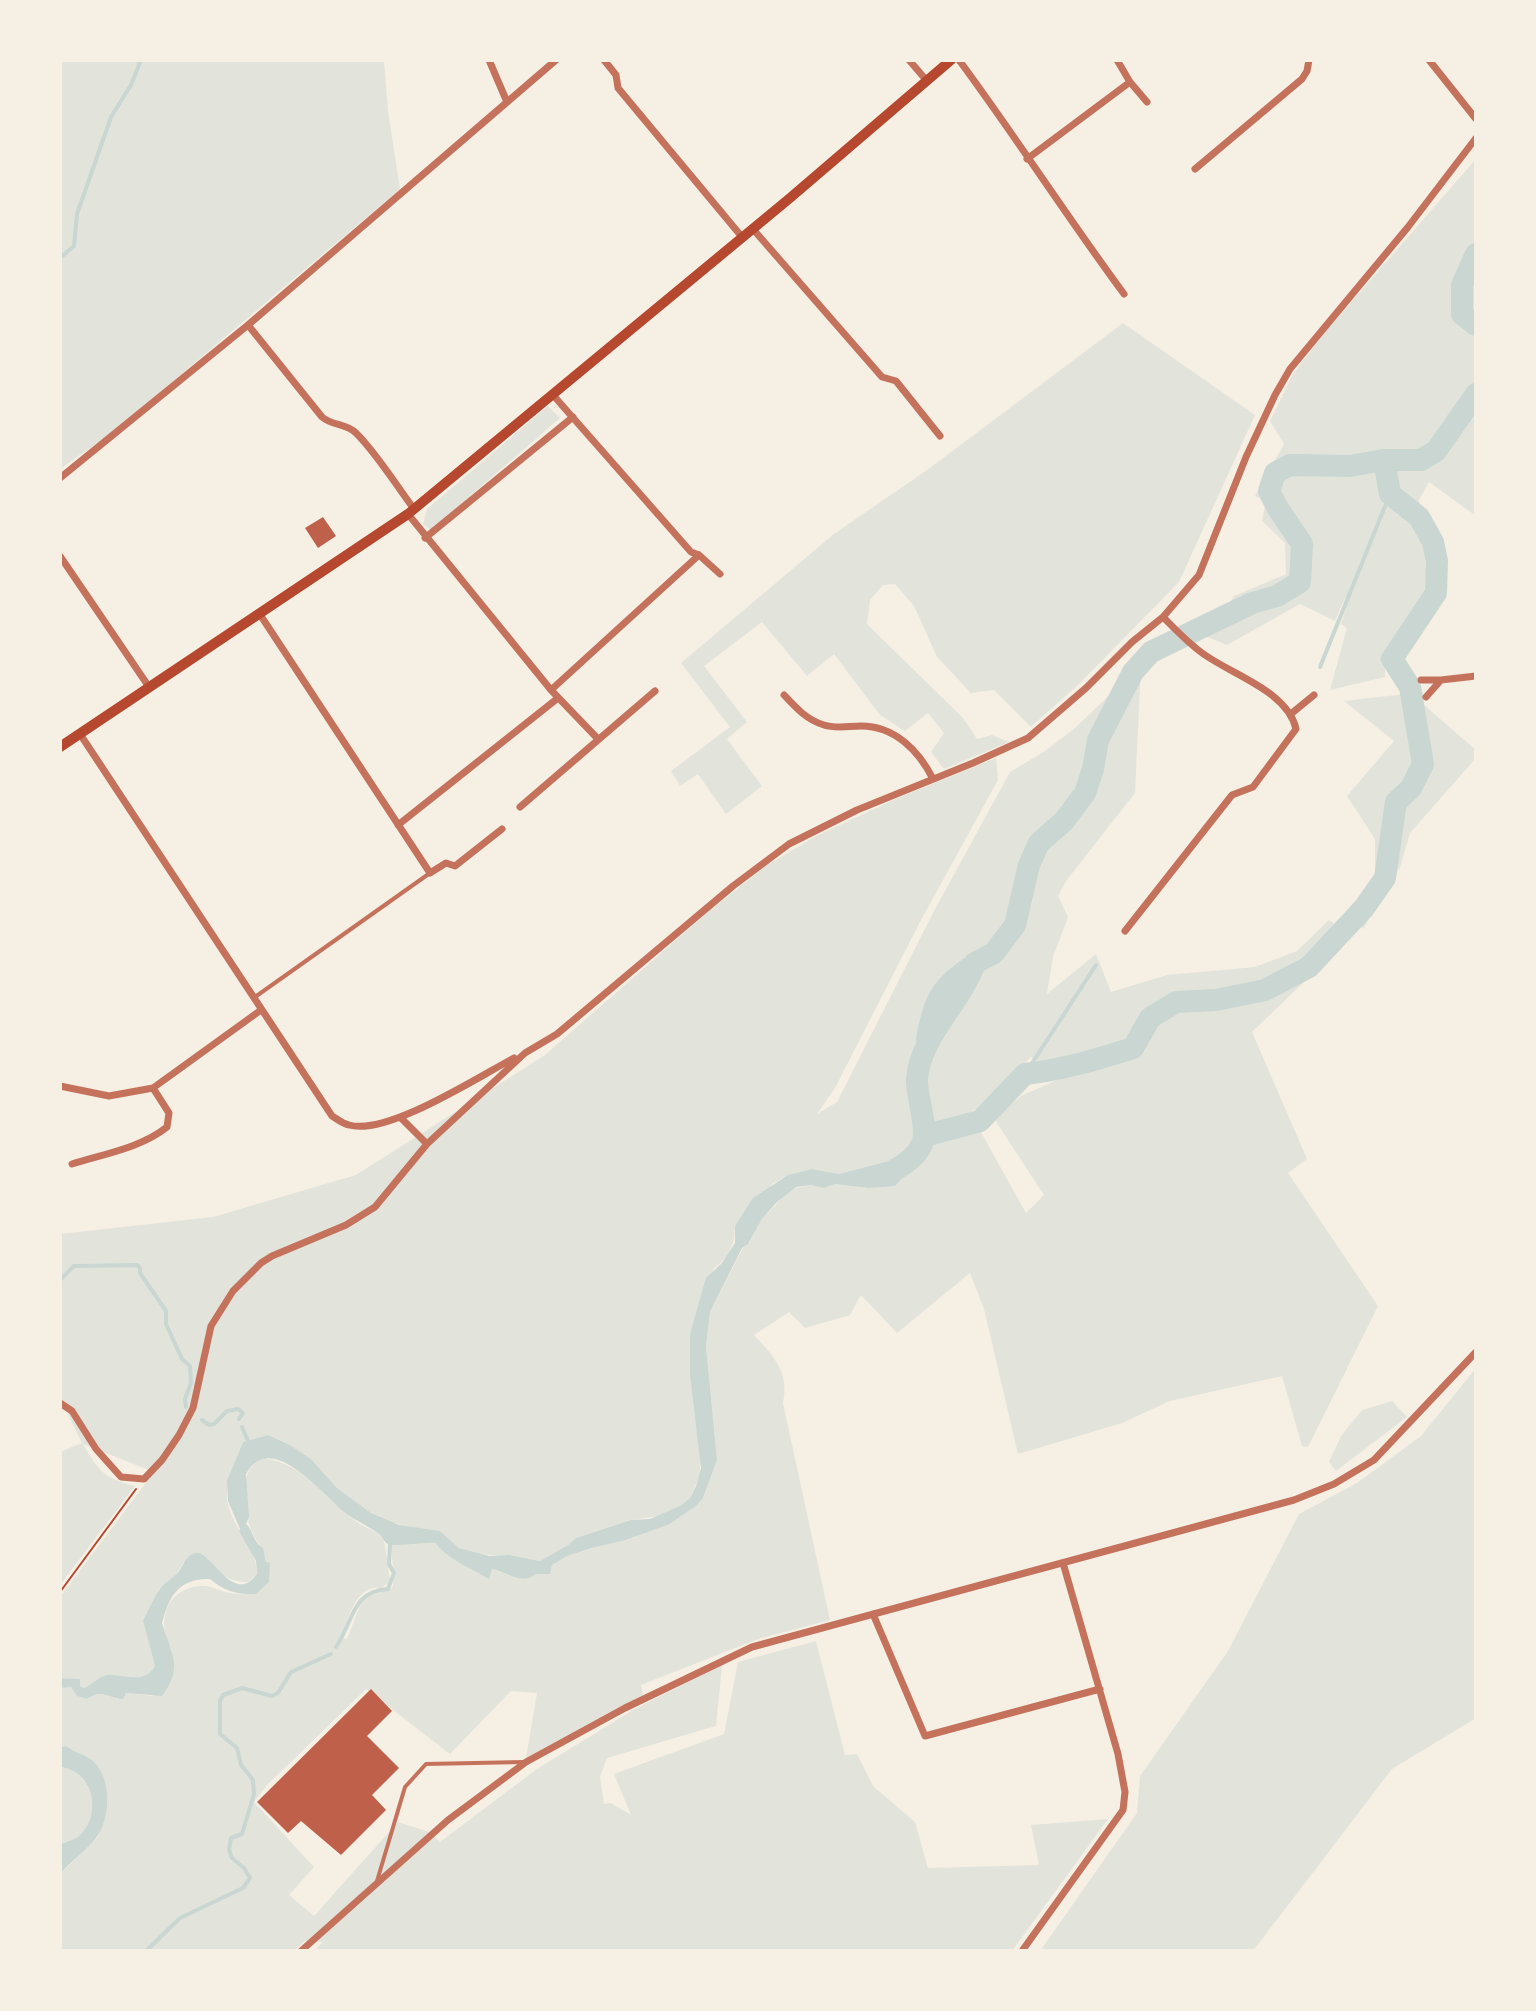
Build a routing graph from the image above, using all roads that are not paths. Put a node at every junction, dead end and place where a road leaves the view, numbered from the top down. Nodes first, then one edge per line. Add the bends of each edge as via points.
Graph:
1 (489, 60) edge
2 (556, 60) edge
3 (604, 60) edge
4 (909, 60) edge
5 (951, 60) edge
6 (959, 60) edge
7 (1117, 60) edge
8 (1309, 60) edge
9 (1429, 60) edge
10 (927, 81) junction
11 (1130, 82) junction
12 (507, 102) junction
13 (1147, 102) dead end
14 (1476, 119) edge
15 (1476, 138) edge
16 (1027, 159) junction
17 (1195, 169) dead end
18 (752, 228) junction
19 (742, 237) junction
20 (1124, 294) dead end
21 (248, 325) junction
22 (553, 395) junction
23 (573, 417) junction
24 (940, 436) dead end
25 (60, 478) edge
26 (411, 511) junction
27 (425, 538) junction
28 (699, 555) junction
29 (60, 556) edge
30 (720, 574) dead end
31 (259, 613) junction
32 (1163, 617) junction
33 (1476, 676) edge
34 (1421, 680) dead end
35 (1441, 680) junction
36 (149, 687) junction
37 (551, 690) junction
38 (655, 691) dead end
39 (784, 695) dead end
40 (1314, 695) dead end
41 (1426, 697) dead end
42 (558, 698) junction
43 (1292, 713) junction
44 (80, 734) junction
45 (598, 739) junction
46 (60, 747) edge
47 (933, 779) junction
48 (520, 807) dead end
49 (398, 825) junction
50 (502, 829) dead end
51 (430, 873) junction
52 (1125, 931) dead end
53 (254, 998) junction
54 (261, 1010) junction
55 (525, 1053) junction
56 (60, 1086) edge
57 (153, 1088) junction
58 (401, 1118) junction
59 (427, 1144) junction
60 (72, 1164) dead end
61 (1476, 1352) edge
62 (60, 1403) edge
63 (1063, 1563) junction
64 (873, 1614) junction
65 (1100, 1689) junction
66 (526, 1762) junction
67 (376, 1883) junction
68 (301, 1951) edge
69 (1022, 1951) edge

1 - 12 street
2 - 12 street
3 - 19 street via 616,75 618,88
4 - 10 street
5 - 10 main road
6 - 16 street
7 - 11 street
8 - 17 street via 1302,79
9 - 14 street
10 - 18 main road
11 - 13 street
11 - 16 street
12 - 21 street
15 - 32 street via 1290,369 1246,457 1199,575
16 - 20 street
18 - 19 main road
18 - 24 street via 882,377 896,381
19 - 22 main road
21 - 25 street
21 - 26 street via 322,417 356,433
22 - 23 street
22 - 26 main road
23 - 27 street
23 - 28 street
26 - 27 street
26 - 31 main road
27 - 37 street
28 - 30 street
28 - 37 street
29 - 36 street
31 - 36 main road
31 - 49 street
32 - 43 street via 1204,655
32 - 47 street via 1028,738
33 - 35 street
34 - 35 street
35 - 41 street
36 - 44 main road
37 - 42 street
38 - 45 street
39 - 47 street via 808,719 827,727 881,728 922,758
40 - 43 street
42 - 45 street
42 - 49 street
43 - 52 street via 1296,729 1285,746 1253,787 1232,795
44 - 46 main road
44 - 53 street
45 - 48 street
47 - 55 street via 789,844 557,1034
49 - 51 street
50 - 51 street via 455,866 446,863
51 - 53 lane
53 - 54 street
54 - 57 street
54 - 58 street via 332,1116 349,1126
55 - 58 street
55 - 59 street
56 - 57 street via 109,1096
57 - 60 street via 169,1113 167,1127 141,1142
58 - 59 street
59 - 62 street via 375,1207 272,1256 233,1291 211,1326 193,1408 162,1460 144,1479 121,1477 72,1411
61 - 63 street via 1374,1460 1334,1484 1294,1500
63 - 64 street
63 - 65 street
64 - 65 street via 925,1736
64 - 66 street via 752,1647
65 - 69 street via 1123,1778 1123,1810
66 - 67 street
66 - 67 lane via 426,1764 405,1787
67 - 68 street

